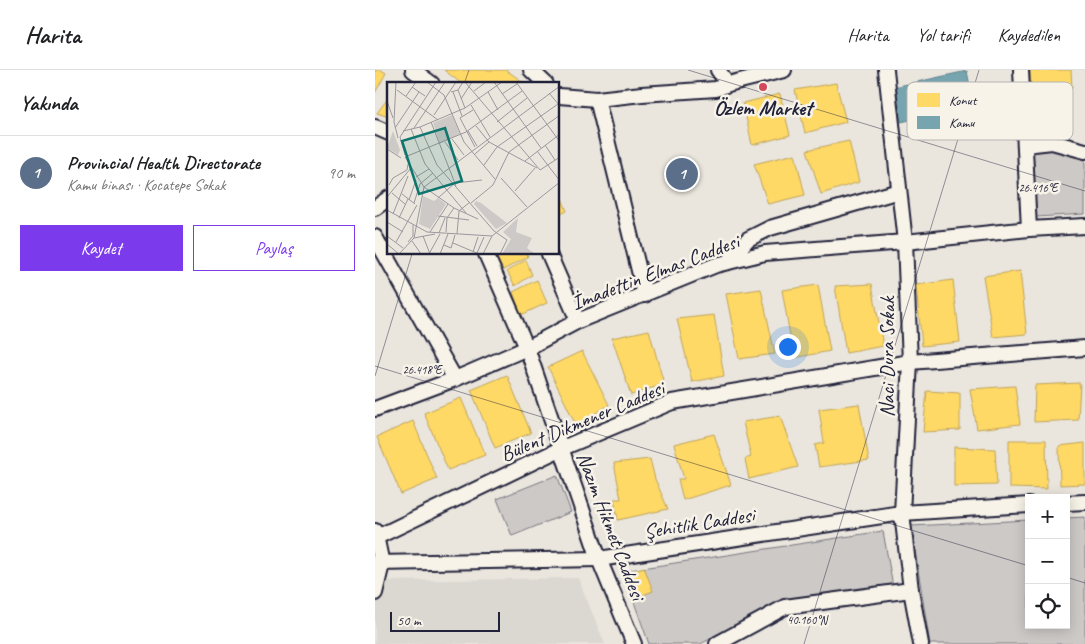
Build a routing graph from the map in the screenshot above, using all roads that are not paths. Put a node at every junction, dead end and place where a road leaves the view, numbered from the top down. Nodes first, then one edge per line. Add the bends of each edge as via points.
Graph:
1 (413, 70) edge
2 (750, 70) edge
3 (784, 70) edge
4 (886, 70) edge
5 (722, 81) edge
6 (429, 82) edge
7 (560, 96) edge
8 (597, 99) junction
9 (375, 127) edge
10 (387, 132) edge
11 (1025, 140) edge
12 (1025, 145) junction
13 (1085, 151) edge
14 (899, 191) junction
15 (387, 199) edge
16 (375, 208) edge
17 (1085, 226) edge
18 (1029, 229) junction
19 (375, 237) edge
20 (905, 242) junction
21 (486, 255) edge
22 (549, 255) edge
23 (728, 262) junction
24 (645, 295) junction
25 (578, 321) junction
26 (527, 348) junction
27 (1085, 348) edge
28 (910, 362) junction
29 (455, 379) junction
30 (375, 409) edge
31 (560, 449) junction
32 (1085, 502) edge
33 (1070, 503) edge
34 (1025, 505) edge
35 (903, 513) junction
36 (376, 535) edge
37 (599, 559) junction
38 (378, 563) edge
39 (911, 590) junction
40 (375, 594) edge
41 (634, 644) edge
42 (717, 644) edge
43 (921, 644) edge

1 - 6 street
2 - 5 street
3 - 5 street
4 - 14 street, Naci Dura Sokak
5 - 8 street
7 - 8 street
8 - 24 street
9 - 10 street
11 - 12 street
12 - 13 street via 1052,142
12 - 18 street
14 - 20 street, Naci Dura Sokak
14 - 23 street via 770,228 748,239
15 - 16 street
17 - 18 street, İmadettin Elmas Caddesi
18 - 20 street, İmadettin Elmas Caddesi
19 - 29 street
20 - 23 street, İmadettin Elmas Caddesi via 765,253
20 - 28 street, Naci Dura Sokak
21 - 26 street, Nazım Hikmet Caddesi
22 - 25 street
23 - 24 street, İmadettin Elmas Caddesi
24 - 25 street, İmadettin Elmas Caddesi
25 - 26 street, İmadettin Elmas Caddesi
26 - 29 street, İmadettin Elmas Caddesi
26 - 31 street, Nazım Hikmet Caddesi
27 - 28 street, Bülent Dikmener Caddesi
28 - 31 street, Bülent Dikmener Caddesi via 672,402
28 - 35 street, Naci Dura Sokak
29 - 30 street, İmadettin Elmas Caddesi
31 - 36 street, Bülent Dikmener Caddesi
31 - 37 street, Nazım Hikmet Caddesi
32 - 33 street
34 - 35 street, Şehitlik Caddesi
35 - 37 street, Şehitlik Caddesi
35 - 39 street, Naci Dura Sokak
36 - 38 street
37 - 38 street, Şehitlik Caddesi
37 - 41 street, Nazım Hikmet Caddesi
38 - 40 street
39 - 42 street via 785,607
39 - 43 street, Naci Dura Sokak

